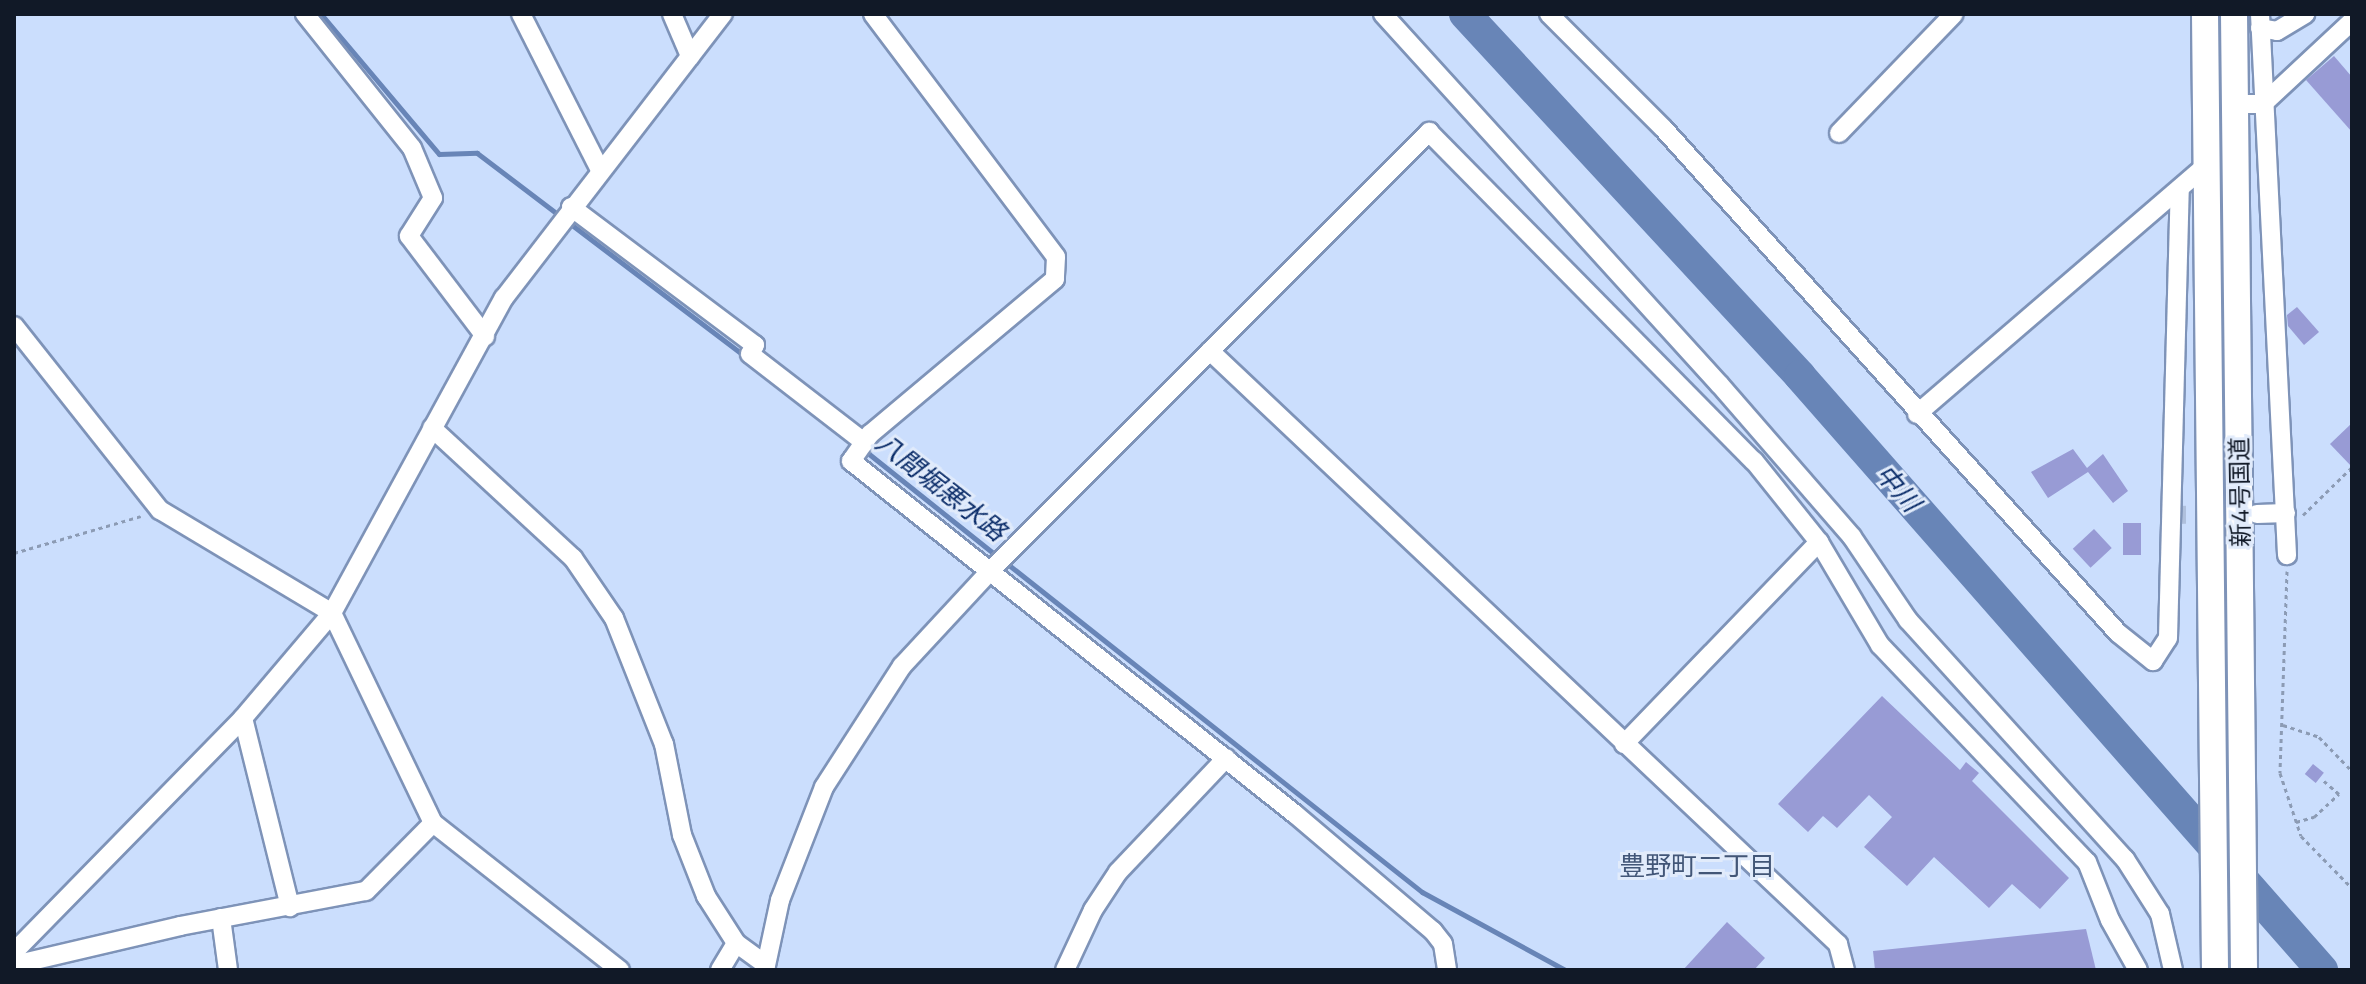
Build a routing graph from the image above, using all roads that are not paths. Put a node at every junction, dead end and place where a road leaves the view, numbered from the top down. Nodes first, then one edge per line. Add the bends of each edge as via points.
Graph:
1 (305, 14) edge
2 (521, 14) edge
3 (672, 14) edge
4 (723, 14) edge
5 (873, 14) edge
6 (1383, 14) edge
7 (1549, 14) edge
8 (1954, 14) edge
9 (2205, 14) edge
10 (2234, 14) edge
11 (2305, 14) edge
12 (2260, 21) edge
13 (2343, 21) edge
14 (690, 56) junction
15 (2234, 104) junction
16 (2263, 104) junction
17 (1839, 133) dead end
18 (2207, 165) junction
19 (600, 170) junction
20 (2180, 189) junction
21 (565, 214) junction
22 (14, 326) edge
23 (485, 336) junction
24 (1210, 351) junction
25 (1917, 414) junction
26 (432, 428) junction
27 (861, 448) junction
28 (2257, 514) tunnel mouth
29 (2286, 522) junction
30 (1819, 542) junction
31 (2287, 555) road end
32 (991, 570) junction
33 (332, 613) junction
34 (243, 718) junction
35 (1624, 744) junction
36 (1226, 758) junction
37 (433, 823) junction
38 (290, 907) junction
39 (221, 918) junction
40 (736, 943) junction
41 (14, 952) edge
42 (14, 965) edge
43 (766, 968) edge
44 (228, 970) edge
45 (620, 970) edge
46 (720, 970) edge
47 (1065, 970) edge
48 (1447, 970) edge
49 (1845, 970) edge
50 (2138, 970) edge
51 (2173, 970) edge
52 (2215, 970) edge
53 (2244, 970) edge

1 - 23 street via 412,148 433,198 409,236
2 - 19 street
3 - 14 street
4 - 14 street
5 - 27 street via 1056,257 1055,279 870,434
6 - 51 street via 1750,420 1852,537 1908,620 2115,848 2160,914
7 - 25 street via 1663,128
8 - 17 street
9 - 18 highway, 新4号国道
10 - 15 highway, 新4号国道
11 - 12 street via 2277,31
12 - 16 street
13 - 16 street
14 - 19 street
15 - 16 street
15 - 53 highway, 新4号国道
16 - 29 street
18 - 20 street
18 - 52 highway, 新4号国道
19 - 21 street
20 - 25 street
20 - 25 street via 2168,638 2153,661 2118,633
21 - 23 street via 504,298
21 - 27 street via 755,345 750,354
22 - 33 street via 160,510
23 - 26 street
24 - 30 street via 1429,132 1754,461
24 - 32 street
24 - 35 street
26 - 33 street
26 - 40 street via 573,558 614,618 664,744 682,835 706,896
27 - 32 street via 851,461
28 - 29 street
29 - 31 street
30 - 35 street
30 - 50 street via 1880,645 2087,862
32 - 36 street
32 - 43 street via 902,666 824,787 780,900
33 - 34 street
33 - 37 street
34 - 38 street
34 - 41 street
35 - 49 street via 1838,944
36 - 47 street via 1118,872
36 - 48 street via 1433,931 1443,944
37 - 38 street via 366,891
37 - 45 street
38 - 39 street
39 - 42 street
39 - 44 street
40 - 43 street
40 - 46 street

